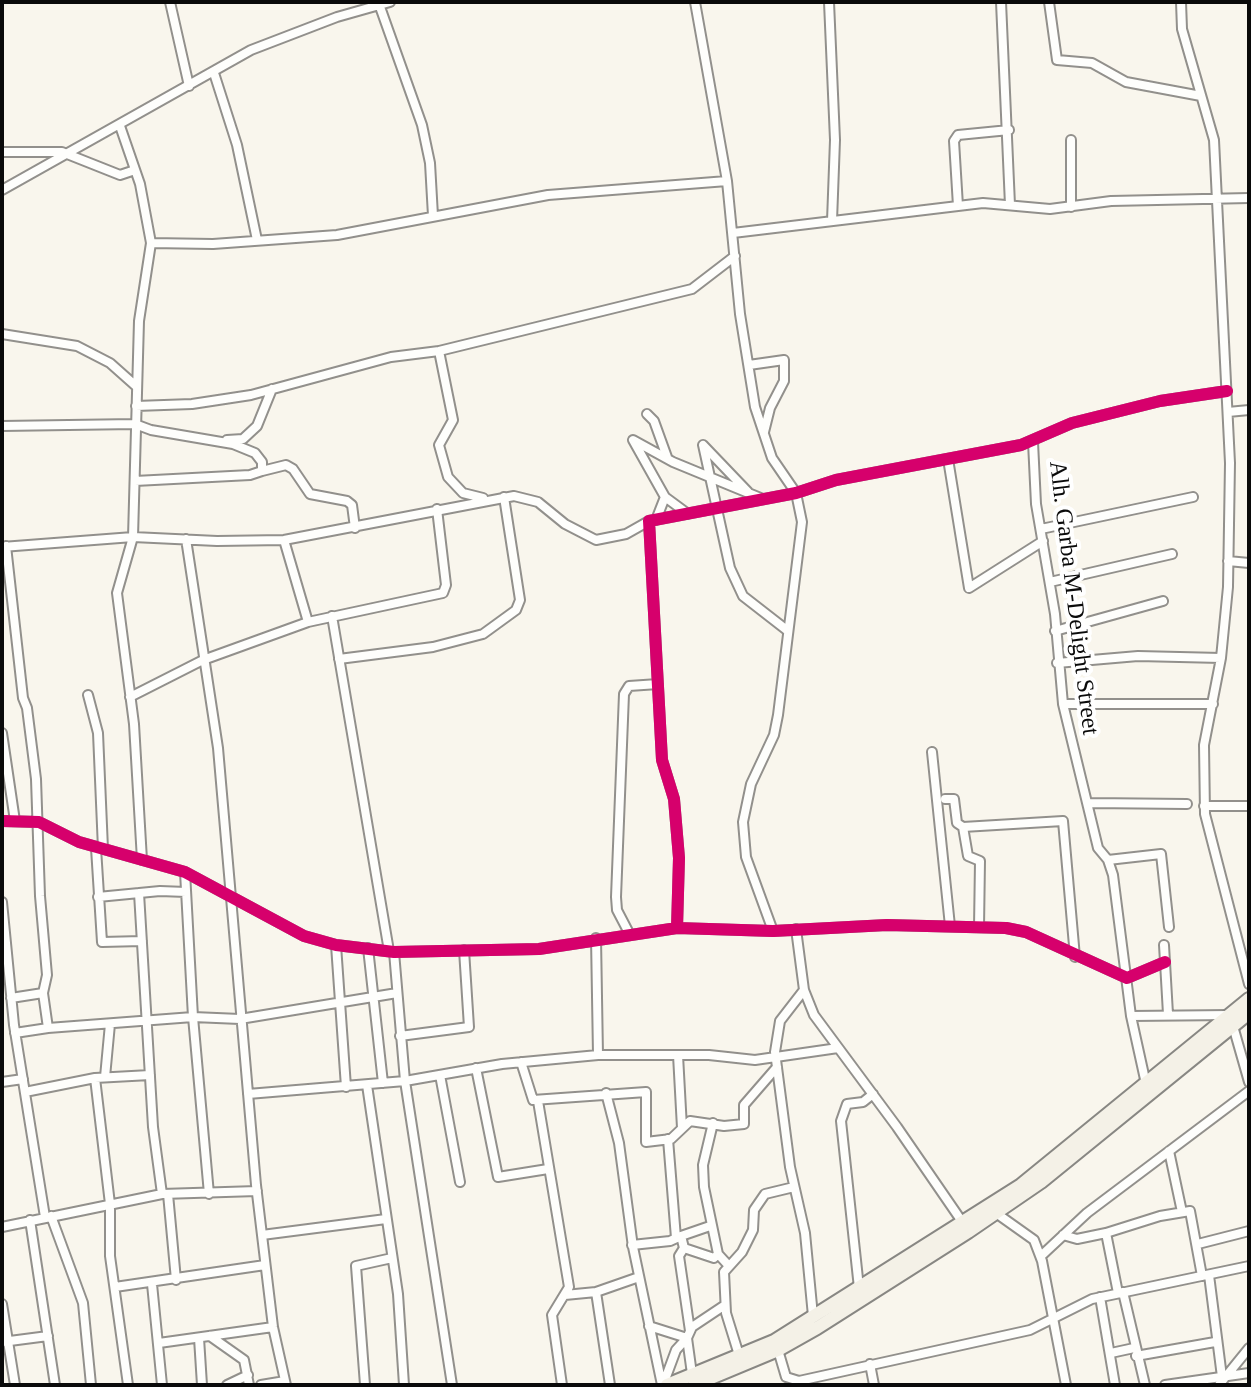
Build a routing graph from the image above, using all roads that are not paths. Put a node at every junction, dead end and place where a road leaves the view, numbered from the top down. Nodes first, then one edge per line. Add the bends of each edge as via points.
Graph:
1 (170, 2) edge
2 (390, 2) edge
3 (695, 2) edge
4 (829, 2) edge
5 (1002, 2) edge
6 (1049, 2) edge
7 (1181, 2) edge
8 (379, 4) junction
9 (214, 73) junction
10 (189, 86) junction
11 (1201, 96) junction
12 (120, 126) junction
13 (1009, 130) junction
14 (1071, 140) dead end
15 (2, 152) edge
16 (68, 156) junction
17 (135, 170) junction
18 (727, 181) junction
19 (2, 190) edge
20 (1218, 197) junction
21 (1249, 198) edge
22 (1010, 205) junction
23 (958, 206) junction
24 (1071, 207) junction
25 (433, 216) junction
26 (832, 221) junction
27 (733, 233) junction
28 (257, 240) junction
29 (151, 243) junction
30 (735, 256) junction
31 (2, 334) edge
32 (439, 351) junction
33 (749, 365) junction
34 (137, 387) junction
35 (272, 389) junction
36 (1227, 391) junction
37 (136, 406) junction
38 (1249, 410) edge
39 (1228, 412) junction
40 (647, 414) dead end
41 (135, 424) junction
42 (2, 426) edge
43 (763, 435) junction
44 (221, 441) junction
45 (1033, 442) junction
46 (667, 457) junction
47 (948, 459) junction
48 (262, 471) junction
49 (712, 479) junction
50 (135, 481) junction
51 (748, 492) junction
52 (796, 493) junction
53 (504, 497) junction
54 (665, 497) junction
55 (1193, 497) dead end
56 (764, 500) junction
57 (718, 508) junction
58 (437, 509) junction
59 (689, 514) junction
60 (653, 521) junction
61 (355, 528) junction
62 (1041, 529) junction
63 (133, 537) junction
64 (186, 539) junction
65 (284, 540) junction
66 (1043, 541) junction
67 (4, 547) edge
68 (1172, 554) dead end
69 (1228, 561) junction
70 (1249, 563) edge
71 (1050, 582) junction
72 (1163, 601) dead end
73 (332, 616) junction
74 (308, 622) junction
75 (788, 631) junction
76 (1055, 631) junction
77 (1221, 658) junction
78 (339, 659) junction
79 (203, 660) junction
80 (1057, 663) junction
81 (658, 684) junction
82 (88, 695) dead end
83 (130, 697) junction
84 (1063, 704) junction
85 (1213, 704) junction
86 (2, 733) edge
87 (932, 752) dead end
88 (945, 799) dead end
89 (1090, 803) junction
90 (1187, 804) dead end
91 (1204, 806) junction
92 (1249, 806) edge
93 (2, 821) edge
94 (15, 821) junction
95 (39, 822) junction
96 (963, 827) junction
97 (99, 848) junction
98 (142, 860) junction
99 (1108, 860) junction
100 (185, 872) junction
101 (186, 892) junction
102 (139, 893) junction
103 (231, 895) junction
104 (98, 897) junction
105 (2, 902) edge
106 (950, 926) junction
107 (979, 927) junction
108 (1169, 927) dead end
109 (677, 928) junction
110 (796, 929) junction
111 (773, 931) junction
112 (629, 933) junction
113 (596, 938) junction
114 (142, 941) junction
115 (336, 945) junction
116 (1164, 945) dead end
117 (368, 948) junction
118 (464, 950) junction
119 (391, 951) junction
120 (5, 955) edge
121 (1075, 957) junction
122 (1165, 962) junction
123 (1127, 978) junction
124 (1249, 984) edge
125 (804, 990) junction
126 (43, 993) junction
127 (397, 993) junction
128 (373, 997) junction
129 (11, 998) junction
130 (1249, 999) edge
131 (339, 1003) junction
132 (1249, 1013) edge
133 (1168, 1014) junction
134 (1131, 1016) junction
135 (193, 1017) junction
136 (240, 1019) junction
137 (148, 1021) junction
138 (1233, 1021) junction
139 (110, 1024) junction
140 (48, 1028) junction
141 (15, 1033) junction
142 (400, 1036) junction
143 (838, 1048) junction
144 (598, 1055) junction
145 (678, 1055) junction
146 (775, 1057) junction
147 (521, 1062) junction
148 (777, 1067) junction
149 (476, 1068) junction
150 (150, 1075) junction
151 (440, 1075) junction
152 (100, 1078) junction
153 (23, 1079) junction
154 (405, 1081) junction
155 (2, 1082) edge
156 (1249, 1082) edge
157 (383, 1083) junction
158 (1146, 1084) junction
159 (367, 1085) junction
160 (346, 1087) junction
161 (1249, 1091) edge
162 (25, 1092) junction
163 (606, 1093) junction
164 (248, 1094) junction
165 (873, 1094) junction
166 (538, 1101) junction
167 (713, 1123) junction
168 (682, 1128) junction
169 (668, 1139) junction
170 (1169, 1151) junction
171 (548, 1169) junction
172 (460, 1182) dead end
173 (794, 1187) junction
174 (257, 1191) junction
175 (165, 1194) junction
176 (209, 1194) junction
177 (110, 1204) junction
178 (1182, 1212) junction
179 (996, 1213) junction
180 (48, 1216) junction
181 (386, 1219) junction
182 (30, 1220) junction
183 (963, 1223) junction
184 (710, 1226) junction
185 (2, 1227) edge
186 (1249, 1231) edge
187 (1106, 1233) junction
188 (262, 1235) junction
189 (1063, 1235) junction
190 (678, 1237) junction
191 (1198, 1244) junction
192 (632, 1245) junction
193 (684, 1248) junction
194 (718, 1254) junction
195 (1041, 1256) junction
196 (392, 1258) junction
197 (265, 1265) junction
198 (729, 1266) junction
199 (1249, 1266) edge
200 (1205, 1275) junction
201 (639, 1277) junction
202 (176, 1280) junction
203 (152, 1284) junction
204 (115, 1287) junction
205 (859, 1289) junction
206 (596, 1292) junction
207 (1120, 1293) junction
208 (565, 1295) junction
209 (1100, 1297) junction
210 (2, 1304) edge
211 (725, 1305) junction
212 (813, 1316) junction
213 (1053, 1320) junction
214 (649, 1326) junction
215 (273, 1327) junction
216 (689, 1334) junction
217 (48, 1336) junction
218 (210, 1336) junction
219 (199, 1338) junction
220 (6, 1341) edge
221 (1215, 1342) junction
222 (159, 1343) junction
223 (1249, 1348) edge
224 (778, 1350) junction
225 (1135, 1352) junction
226 (1111, 1353) junction
227 (739, 1355) junction
228 (870, 1364) junction
229 (1249, 1373) edge
230 (248, 1380) edge
231 (693, 1380) edge
232 (1220, 1381) edge
233 (285, 1383) edge
234 (15, 1385) edge
235 (55, 1385) edge
236 (91, 1385) edge
237 (128, 1385) edge
238 (162, 1385) edge
239 (202, 1385) edge
240 (227, 1385) edge
241 (261, 1385) edge
242 (365, 1385) edge
243 (404, 1385) edge
244 (452, 1385) edge
245 (562, 1385) edge
246 (610, 1385) edge
247 (664, 1385) edge
248 (874, 1385) edge
249 (1066, 1385) edge
250 (1115, 1385) edge
251 (1145, 1385) edge
252 (1165, 1385) edge

1 - 10 street
2 - 8 street
3 - 18 street
4 - 26 street via 835,140
5 - 13 street
6 - 11 street via 1057,60 1092,63 1126,82
7 - 11 street via 1182,29
8 - 9 street via 251,50
8 - 25 street via 422,125
9 - 10 street
9 - 28 street via 237,145
10 - 12 street
11 - 20 street via 1214,140
12 - 16 street
12 - 17 street
13 - 22 street
13 - 23 street via 958,135
14 - 24 street
15 - 16 street via 55,151
16 - 17 street via 120,175
16 - 19 street
17 - 29 street
18 - 25 street via 548,195
18 - 27 street
20 - 21 street
20 - 24 street
20 - 36 street
22 - 23 street
22 - 24 street
23 - 26 street
25 - 28 street via 352,233
26 - 27 street
27 - 30 street
28 - 29 street
29 - 34 street via 139,321
30 - 32 street via 692,289
30 - 33 street
31 - 34 street via 77,346 110,363
32 - 35 street via 391,357
32 - 53 street via 453,420 439,445 448,477 476,499
33 - 43 street
33 - 43 street via 784,360 784,381
34 - 37 street
35 - 37 street via 192,404
35 - 44 street via 257,426 243,439
36 - 39 street
36 - 45 street via 1072,423
37 - 41 street
38 - 39 street
39 - 69 street
40 - 46 street
41 - 42 street
41 - 44 street
41 - 50 street
43 - 52 street
44 - 48 street via 255,453
45 - 47 street
45 - 62 street, Alh. Garba M-Delight Street
46 - 49 street
46 - 54 street via 633,440
47 - 52 street
47 - 66 street via 969,588
48 - 50 street via 200,480
48 - 61 street via 286,465 310,494 347,501
49 - 51 street
49 - 51 street via 703,445
49 - 57 street
50 - 63 street
51 - 56 street
52 - 56 street
52 - 75 street via 802,532
53 - 58 street
53 - 60 street via 525,496 538,502 596,540
53 - 78 street via 520,600 516,610 483,634 433,647
54 - 59 street
54 - 60 street
55 - 62 street
56 - 57 street
57 - 59 street
57 - 75 street via 730,568 743,596
58 - 61 street
58 - 73 street via 443,593
59 - 60 street
60 - 81 street
61 - 65 street
62 - 66 street, Alh. Garba M-Delight Street
63 - 64 street
63 - 67 street
63 - 83 street via 117,593
64 - 65 street
64 - 79 street
65 - 74 street
66 - 71 street, Alh. Garba M-Delight Street
67 - 95 street
68 - 71 street
69 - 70 street
69 - 77 street
71 - 76 street, Alh. Garba M-Delight Street
72 - 76 street
73 - 74 street
73 - 78 street
74 - 79 street
75 - 111 street via 774,735 751,784 743,822 746,857
76 - 80 street, Alh. Garba M-Delight Street
77 - 80 street via 1138,656
77 - 85 street
78 - 119 street
79 - 83 street
79 - 103 street via 218,748
80 - 84 street, Alh. Garba M-Delight Street
81 - 109 street via 662,760 674,799 679,858
81 - 112 street via 624,690 616,897
82 - 97 street via 98,733
83 - 98 street
84 - 85 street
84 - 89 street, Alh. Garba M-Delight Street
85 - 91 street via 1204,745
86 - 94 street
87 - 106 street
88 - 96 street via 954,799 957,823
89 - 90 street
89 - 99 street, Alh. Garba M-Delight Street via 1098,848
91 - 92 street
91 - 124 street
93 - 94 street
94 - 95 street
95 - 97 street
95 - 126 street via 47,975
96 - 107 street via 968,856 980,861
96 - 121 street via 1063,821
97 - 98 street
97 - 104 street
98 - 100 street
99 - 108 street via 1161,854
99 - 123 street, Alh. Garba M-Delight Street
100 - 101 street
100 - 103 street
101 - 102 street
101 - 135 street
102 - 104 street
102 - 114 street
103 - 115 street via 274,922
103 - 136 street
104 - 114 street via 102,942
105 - 120 street
106 - 107 street
106 - 110 street
107 - 121 street via 1026,932
109 - 111 street
109 - 112 street
110 - 111 street
110 - 125 street
112 - 113 street
113 - 118 street via 539,949
113 - 144 street
114 - 137 street
115 - 117 street
115 - 131 street
116 - 122 street
117 - 119 street
117 - 128 street
118 - 119 street
118 - 142 street via 469,1027
119 - 127 street
120 - 129 street
121 - 123 street
122 - 123 street
122 - 133 street
123 - 134 street, Alh. Garba M-Delight Street
125 - 143 street via 814,1015
125 - 146 street via 780,1021
126 - 129 street
126 - 140 street
127 - 128 street
127 - 142 street
128 - 131 street
128 - 157 street
129 - 141 street
130 - 138 main road
131 - 136 street
131 - 160 street
132 - 138 main road
133 - 134 street
133 - 138 street
134 - 158 street, Alh. Garba M-Delight Street
135 - 136 street
135 - 137 street
135 - 176 street
136 - 164 street
137 - 139 street
137 - 150 street
138 - 156 street
138 - 158 main road
138 - 179 main road via 1086,1147
139 - 140 street
139 - 152 street
140 - 141 street
141 - 153 street
142 - 154 street
143 - 146 street
143 - 165 street
144 - 145 street
144 - 147 street
145 - 146 street
145 - 168 street
146 - 148 street
147 - 149 street
147 - 166 street via 529,1097
148 - 167 street via 744,1105 744,1124
148 - 173 street
149 - 151 street
149 - 171 street via 498,1177
150 - 152 street
150 - 175 street
151 - 154 street
151 - 172 street
152 - 162 street
152 - 177 street
153 - 155 street
153 - 162 street
154 - 157 street
154 - 244 street
157 - 159 street
158 - 183 main road via 1021,1185
159 - 160 street
159 - 181 street
160 - 164 street
161 - 170 street
162 - 180 street
163 - 166 street
163 - 169 street via 646,1092 646,1142
163 - 192 street via 619,1143
164 - 174 street
165 - 183 street
165 - 205 street via 847,1104 841,1121
166 - 171 street
167 - 168 street via 690,1121
167 - 184 street via 703,1165
168 - 169 street
169 - 190 street
170 - 178 street
170 - 189 street
171 - 208 street via 567,1270
173 - 198 street via 765,1194 754,1210 753,1230
173 - 212 street via 805,1233
174 - 176 street
174 - 188 street
175 - 176 street
175 - 177 street
175 - 202 street
177 - 180 street
177 - 204 street via 108,1238
178 - 187 street
178 - 191 street via 1190,1211
179 - 195 street via 1034,1240
179 - 224 main road
180 - 182 street
180 - 236 street via 83,1303
181 - 188 street
181 - 196 street
182 - 185 street
182 - 217 street
183 - 205 main road
184 - 190 street
184 - 194 street
186 - 191 street
187 - 189 street via 1077,1239
187 - 207 street
188 - 197 street
189 - 195 street
190 - 192 street
190 - 193 street
191 - 200 street
192 - 201 street
193 - 194 street via 714,1258
193 - 216 street via 679,1256
194 - 198 street
195 - 213 street
196 - 242 street via 356,1266
196 - 243 street
197 - 202 street
197 - 215 street
198 - 211 street via 722,1279
199 - 200 street
200 - 207 street
200 - 221 street
201 - 206 street
201 - 214 street
202 - 203 street
203 - 204 street
203 - 222 street
204 - 237 street
205 - 212 main road
206 - 208 street
206 - 246 street
207 - 209 street
207 - 225 street
208 - 245 street via 552,1315
209 - 213 street
209 - 226 street
210 - 220 street
211 - 216 street via 707,1314
211 - 227 street
212 - 227 main road
213 - 228 street via 1030,1330
213 - 249 street
214 - 216 street
214 - 247 street
215 - 218 street
215 - 233 street
216 - 231 street
216 - 247 street via 676,1350
217 - 220 street
217 - 235 street
218 - 219 street
218 - 230 street via 244,1360
219 - 222 street
219 - 239 street
220 - 234 street
221 - 225 street
221 - 232 street
222 - 238 street
223 - 232 street
224 - 228 street via 791,1380
224 - 231 main road
225 - 226 street
225 - 251 street
226 - 250 street
227 - 231 main road
228 - 248 street
229 - 232 street
230 - 240 street
231 - 247 main road
232 - 252 street
233 - 241 street

